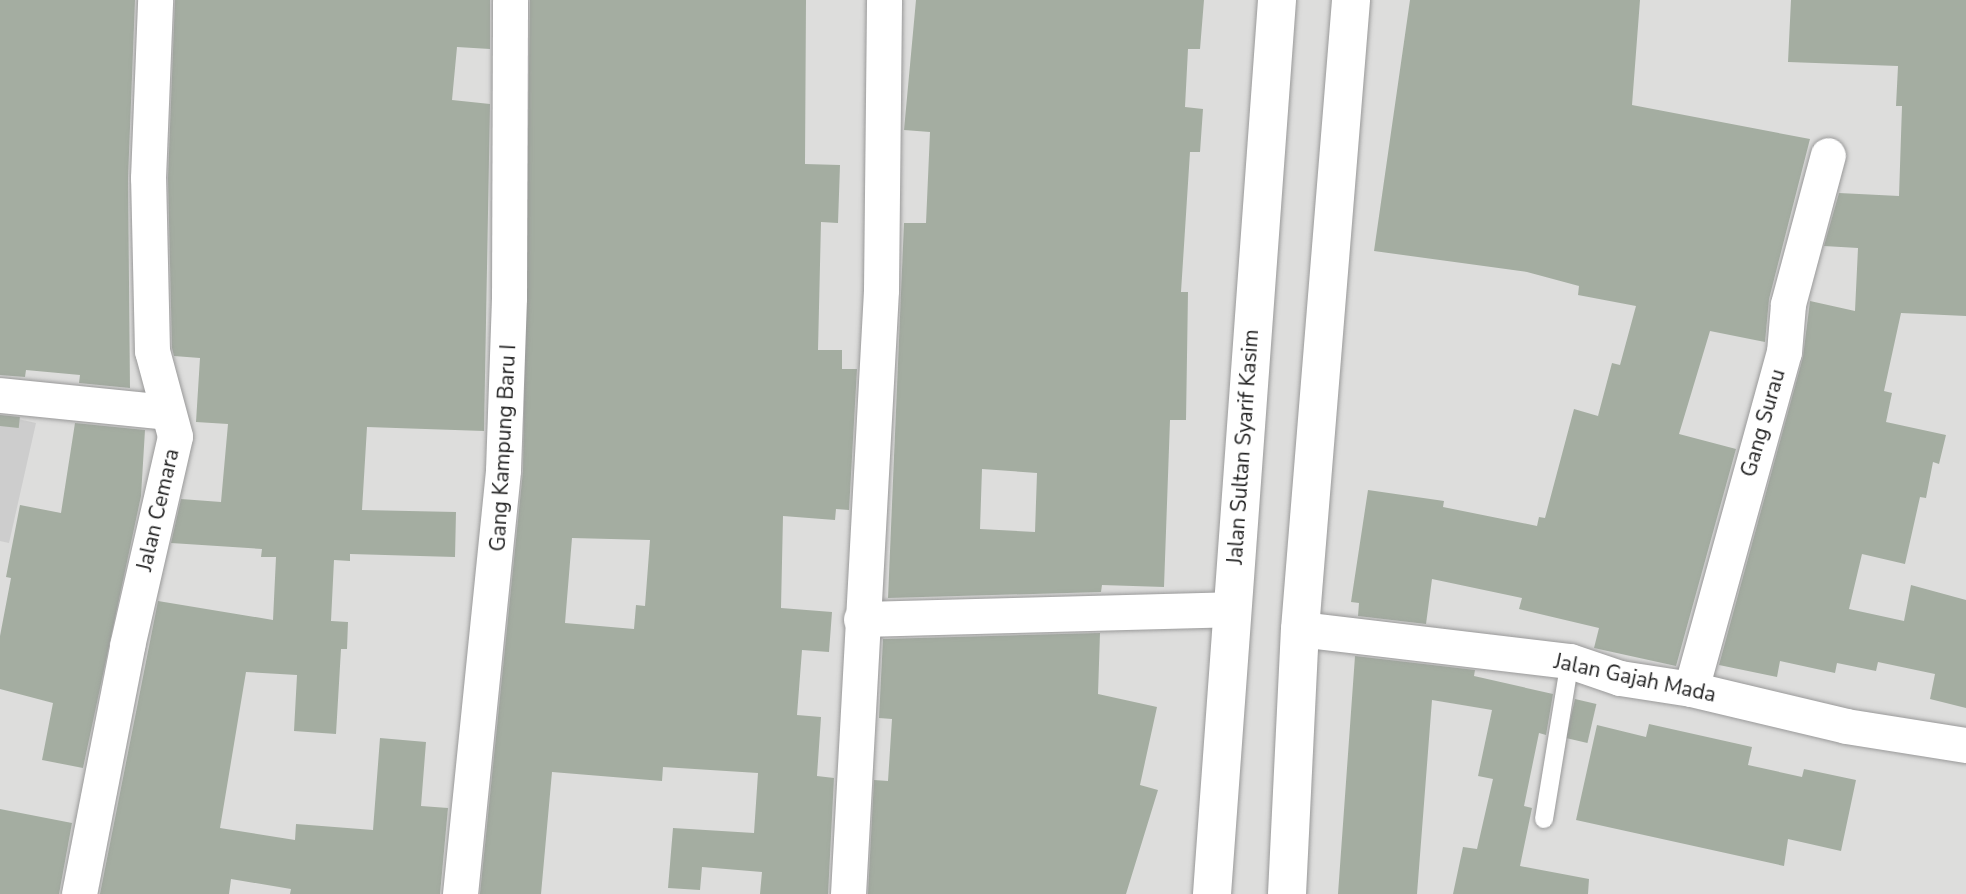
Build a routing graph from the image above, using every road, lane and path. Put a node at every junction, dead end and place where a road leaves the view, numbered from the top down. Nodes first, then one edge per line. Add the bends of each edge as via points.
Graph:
1 (155, 0) edge
2 (510, 0) edge
3 (884, 0) edge
4 (1277, 0) edge
5 (1351, 0) edge
6 (1828, 155) dead end
7 (0, 395) edge
8 (166, 412) junction
9 (1231, 610) junction
10 (860, 619) junction
11 (1300, 629) junction
12 (1570, 661) junction
13 (1691, 689) junction
14 (1966, 745) edge
15 (1544, 819) dead end
16 (79, 894) edge
17 (460, 894) edge
18 (848, 894) edge
19 (1212, 894) edge
20 (1287, 894) edge

1 - 8 street, Jalan Cemara via 148,178 150,312 152,351
2 - 17 street, Gang Kampung Baru I via 504,458
3 - 10 street via 881,290
4 - 9 street, Jalan Sultan Syarif Kasim
5 - 11 street
6 - 13 street, Gang Surau via 1788,304 1781,364
7 - 8 street
8 - 16 street, Jalan Cemara via 173,419 175,436 127,646
9 - 10 street
9 - 19 street, Jalan Sultan Syarif Kasim
10 - 18 street
11 - 12 street, Jalan Gajah Mada
11 - 20 street
12 - 13 street, Jalan Gajah Mada via 1620,678
12 - 15 lane
13 - 14 street, Jalan Gajah Mada via 1846,726

